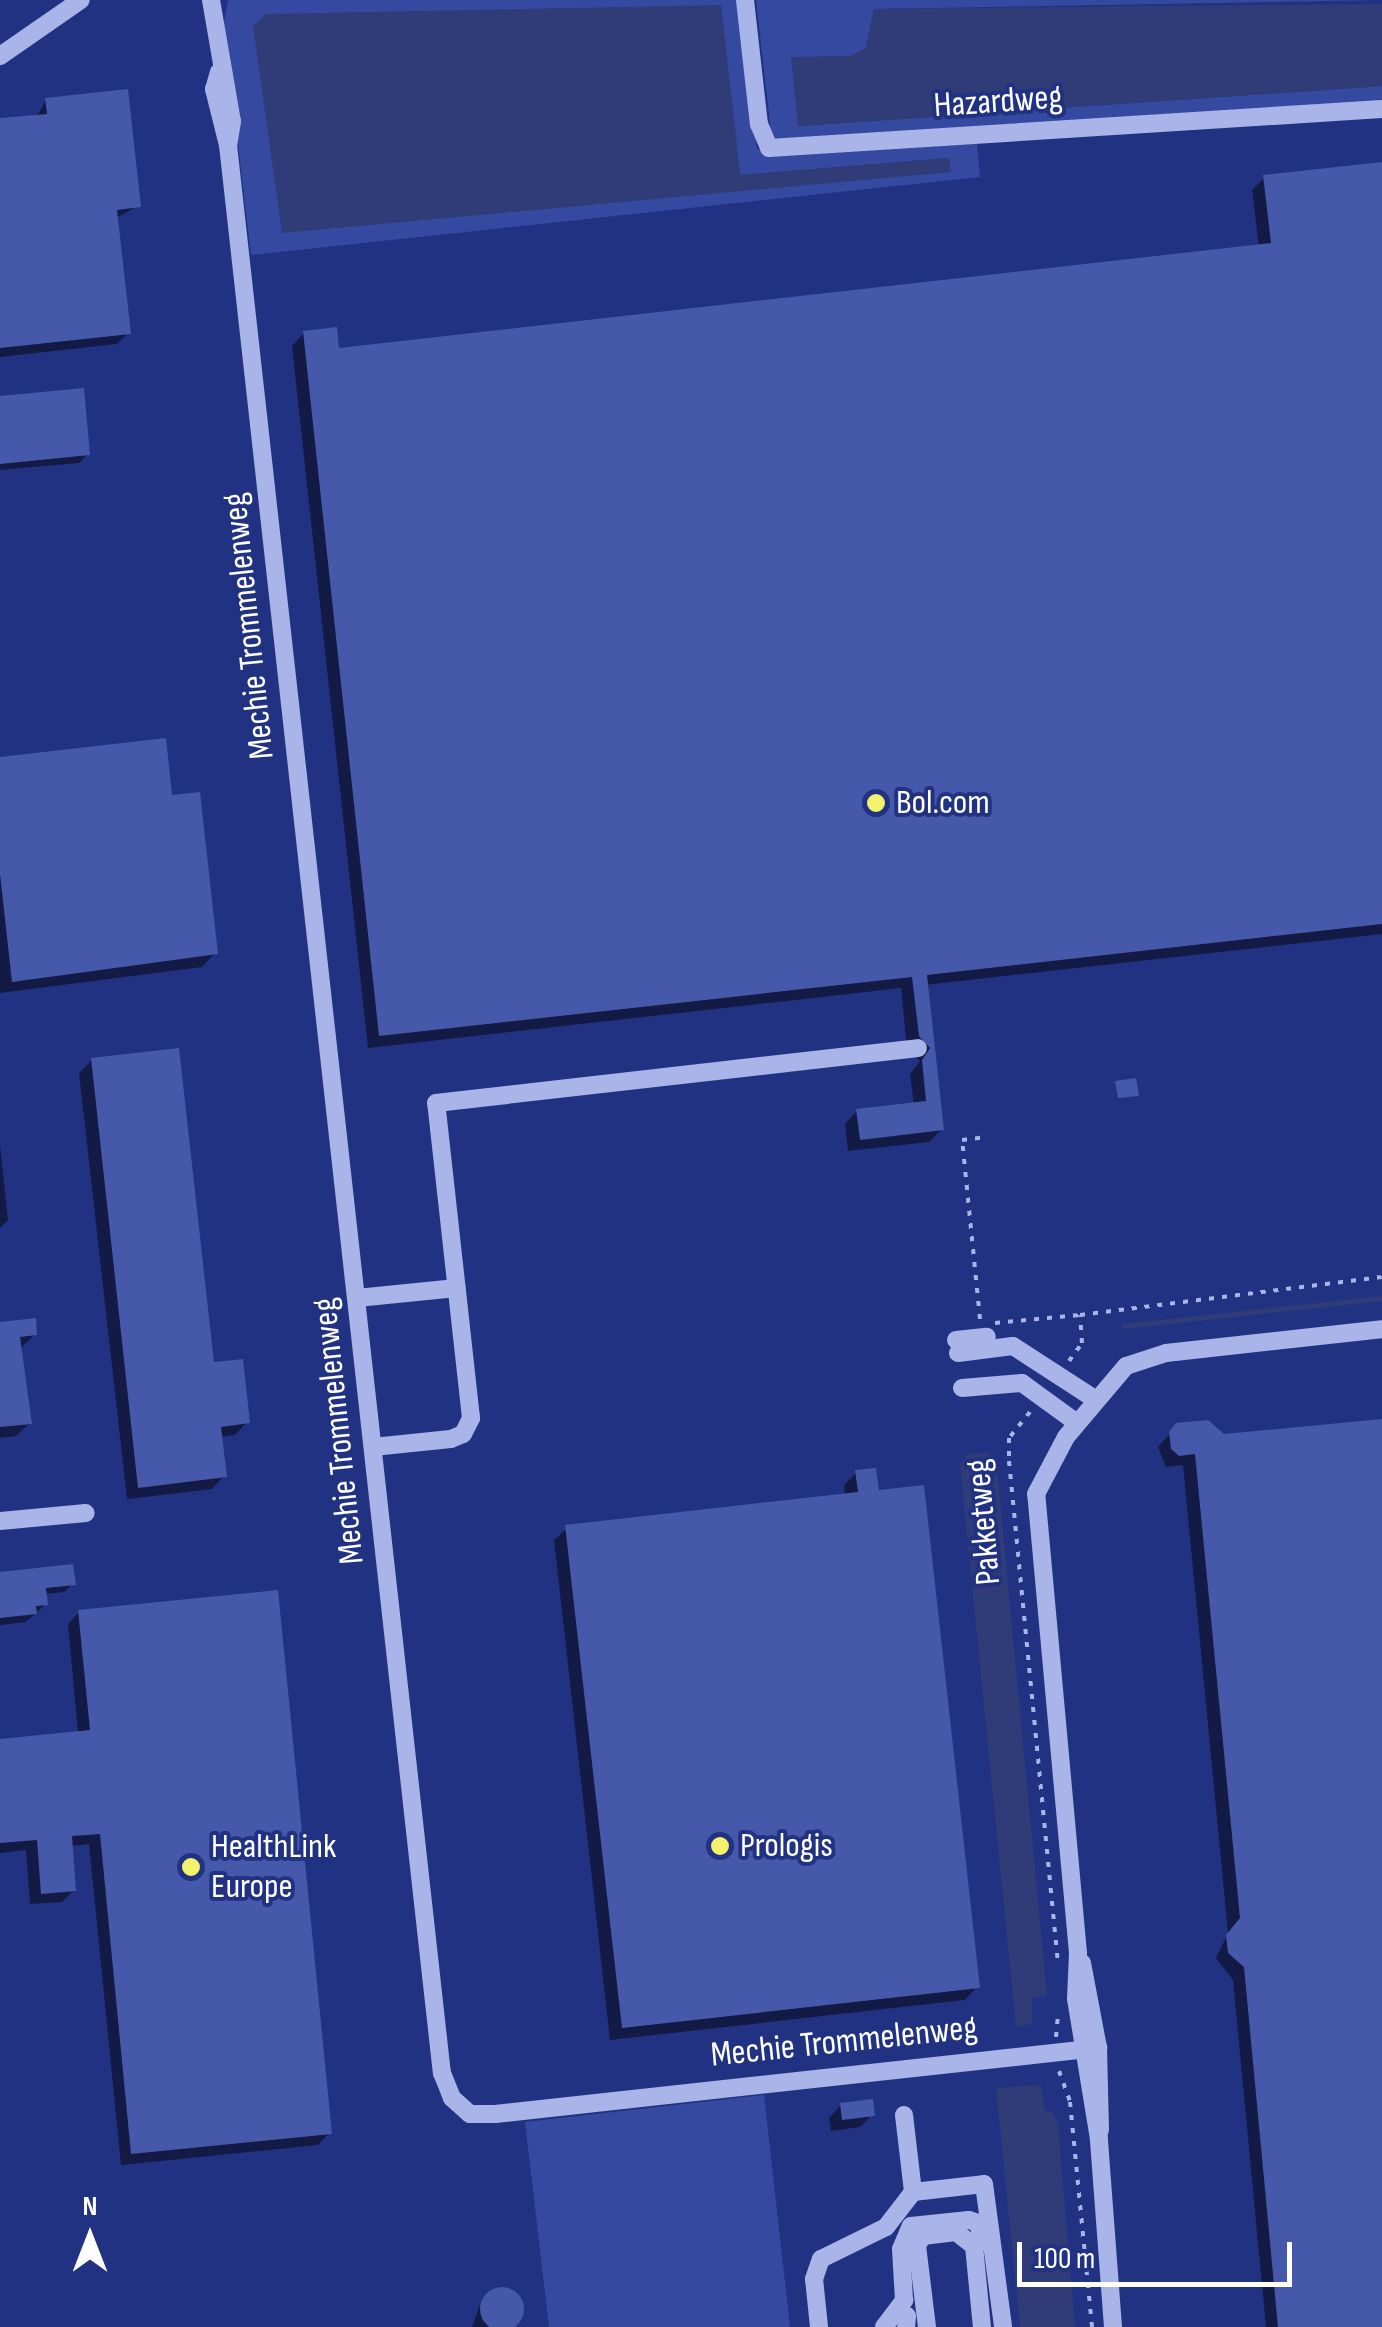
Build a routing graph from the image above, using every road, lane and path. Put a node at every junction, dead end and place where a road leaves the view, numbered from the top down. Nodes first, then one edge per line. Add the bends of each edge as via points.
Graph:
1 (81, 0) edge
2 (211, 0) edge
3 (745, 0) edge
4 (0, 56) edge
5 (1382, 109) edge
6 (918, 1048) dead end
7 (987, 1137) dead end
8 (1382, 1277) edge
9 (457, 1288) junction
10 (357, 1298) junction
11 (1080, 1314) junction
12 (1382, 1329) edge
13 (958, 1352) dead end
14 (1060, 1373) junction
15 (962, 1393) dead end
16 (1039, 1393) junction
17 (1096, 1400) junction
18 (1077, 1423) junction
19 (373, 1447) junction
20 (86, 1513) dead end
21 (0, 1521) edge
22 (1060, 1981) dead end
23 (1062, 2000) dead end
24 (1090, 2048) junction
25 (1058, 2051) junction
26 (904, 2115) dead end
27 (913, 2192) junction
28 (898, 2308) junction
29 (819, 2327) edge
30 (884, 2327) edge
31 (906, 2327) edge
32 (927, 2327) edge
33 (982, 2327) edge
34 (993, 2327) edge
35 (1003, 2327) edge
36 (1092, 2327) edge
37 (1113, 2327) edge

1 - 4 street
2 - 10 street, Mechie Trommelenweg via 232,122 228,145
3 - 5 street, Hazardweg via 759,124 770,148
6 - 9 street via 436,1102
7 - 11 path via 962,1140 981,1324
8 - 11 path
9 - 10 street
9 - 19 street via 469,1428 451,1439
10 - 19 street, Mechie Trommelenweg
11 - 14 path via 1082,1344
12 - 17 street, Pakketweg via 1166,1353 1126,1366
13 - 14 street via 1035,1354
14 - 17 street
15 - 16 street
16 - 18 street
16 - 22 path, Pakketweg via 1010,1438 1009,1461
17 - 18 street, Pakketweg
18 - 24 street, Pakketweg via 1036,1494
19 - 25 street, Mechie Trommelenweg via 442,2072 452,2098 470,2114
20 - 21 street
23 - 25 path via 1055,2022
24 - 25 street, Mechie Trommelenweg
24 - 37 street
25 - 36 path via 1070,2102
26 - 27 street
27 - 29 street via 886,2227 821,2259 814,2279
27 - 35 street via 984,2184
28 - 30 street
28 - 31 street via 907,2316
28 - 34 street via 904,2300 905,2232 969,2220 982,2234
32 - 33 street via 917,2245 923,2236 956,2232 974,2246

